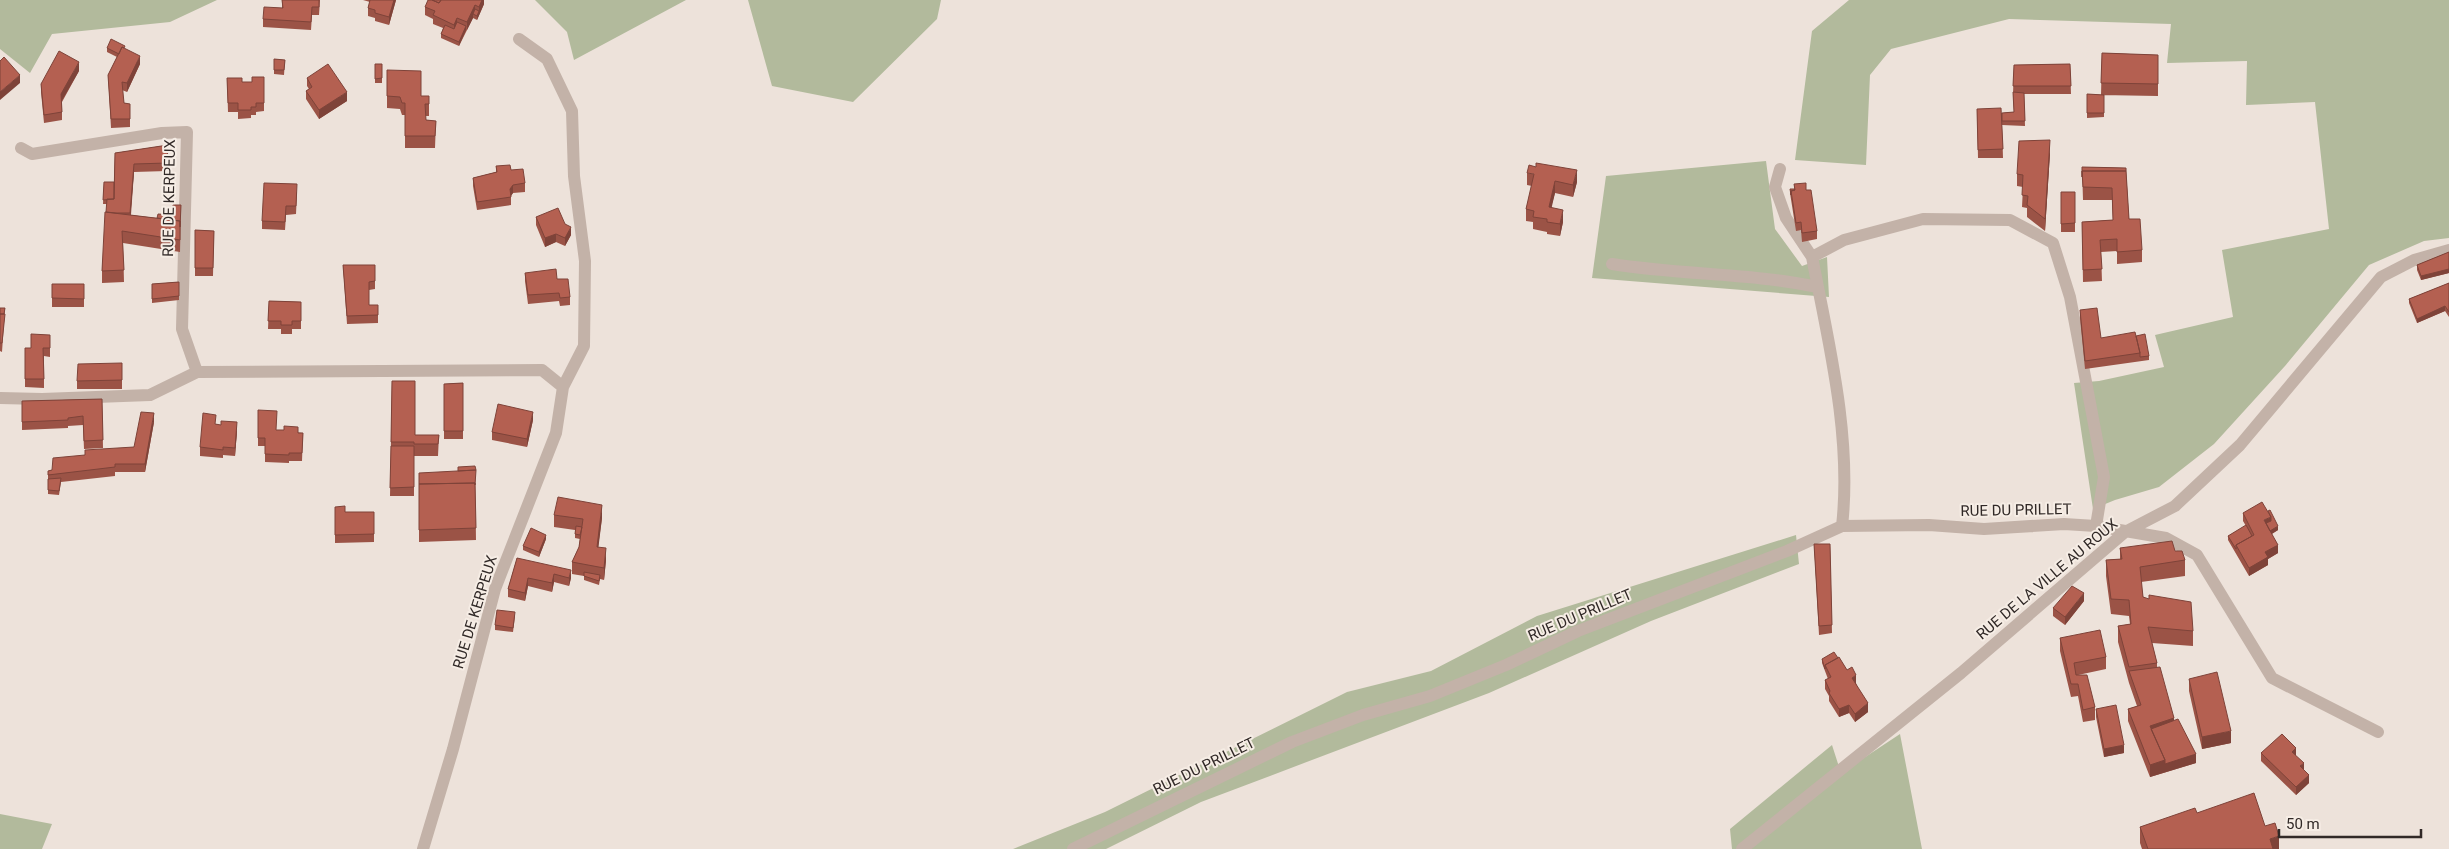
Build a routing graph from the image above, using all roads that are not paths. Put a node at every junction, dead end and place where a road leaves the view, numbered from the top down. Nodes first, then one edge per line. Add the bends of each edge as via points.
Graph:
1 (519, 39) dead end
2 (21, 148) dead end
3 (1780, 169) dead end
4 (2449, 250) edge
5 (1812, 257) junction
6 (1612, 264) dead end
7 (1818, 287) junction
8 (196, 372) junction
9 (563, 387) junction
10 (0, 398) edge
11 (1842, 526) junction
12 (2096, 526) junction
13 (2125, 532) junction
14 (2378, 732) dead end
15 (423, 849) edge
16 (1073, 849) edge
17 (1742, 849) edge

1 - 9 street, RUE DE KERPEUX via 547,60 572,111 574,176 586,261 584,346
2 - 8 street, RUE DE KERPEUX via 32,154 153,134 187,132 182,329
3 - 5 street via 1775,187 1786,218
4 - 13 street, RUE DE LA VILLE AU ROUX via 2414,260 2381,277 2240,445 2175,506
5 - 7 street
5 - 12 street via 1844,240 1923,219 2010,220 2053,244 2070,297 2104,477
6 - 7 street via 1786,280
7 - 11 street via 1842,431 1846,490
8 - 9 street via 542,370
8 - 10 street via 150,395
9 - 15 street, RUE DE KERPEUX via 556,433 495,589
11 - 12 street, RUE DU PRILLET via 1929,525 1984,529 2064,524
11 - 16 street, RUE DU PRILLET via 1788,551 1578,631 1430,696 1292,742
12 - 13 street, RUE DU PRILLET
13 - 14 street, RUE DU PRILLET via 2166,538 2197,555 2272,678
13 - 17 street, RUE DE LA VILLE AU ROUX via 1961,673

